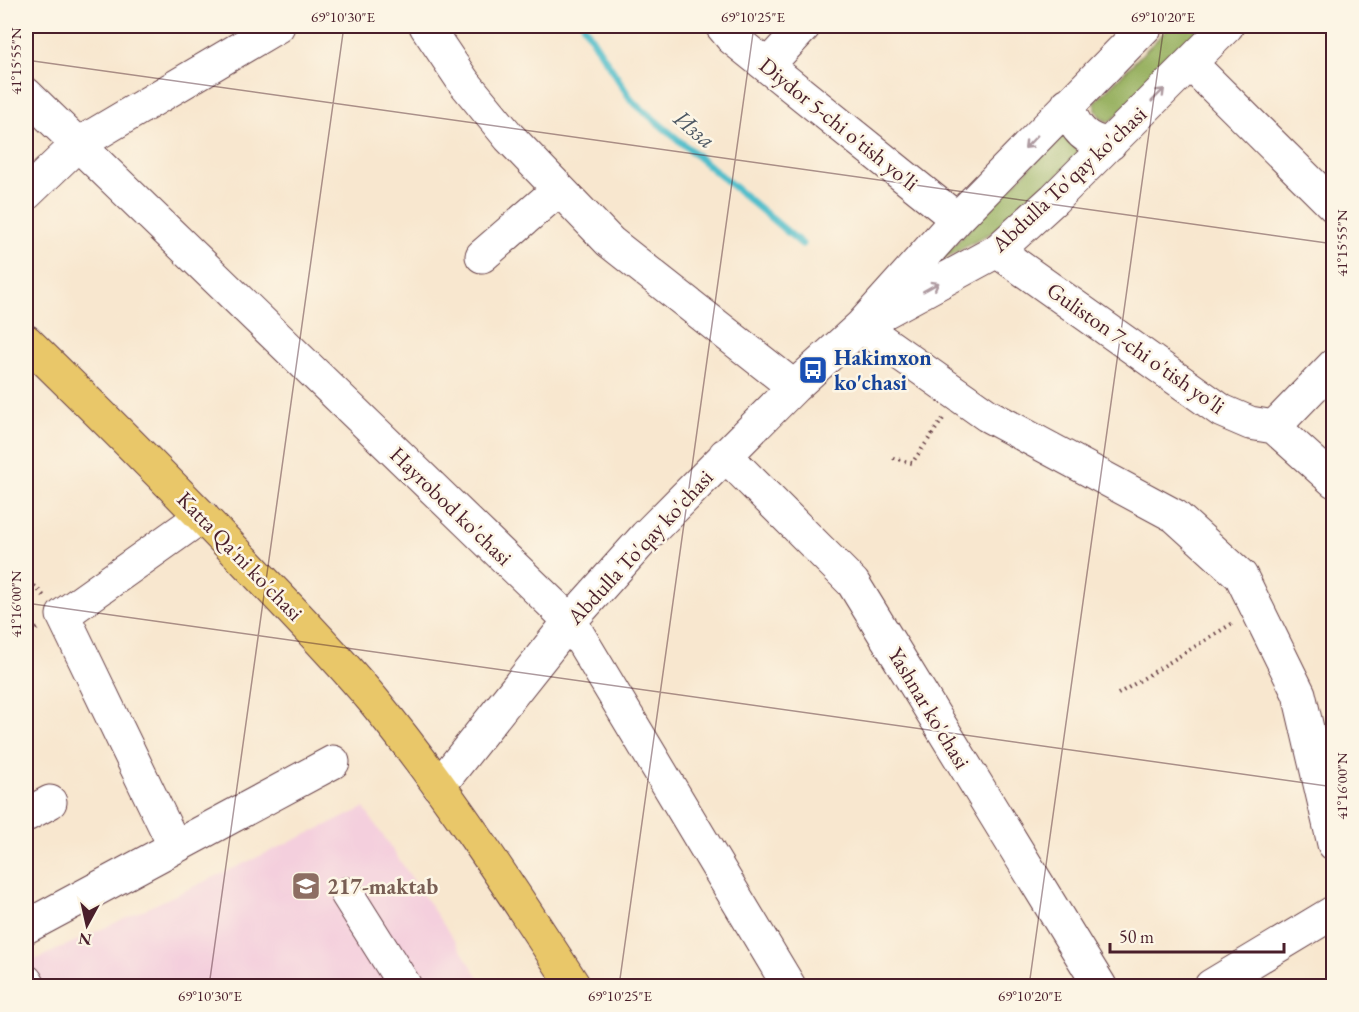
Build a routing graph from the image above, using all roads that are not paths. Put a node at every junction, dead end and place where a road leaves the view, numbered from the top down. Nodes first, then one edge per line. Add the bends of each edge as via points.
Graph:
1 (278, 26) edge
2 (426, 26) edge
3 (722, 26) edge
4 (804, 26) edge
5 (1146, 26) edge
6 (1227, 26) edge
7 (1190, 63) junction
8 (767, 66) junction
9 (26, 94) edge
10 (1068, 104) junction
11 (1110, 144) junction
12 (77, 145) junction
13 (558, 190) junction
14 (26, 194) edge
15 (1334, 206) edge
16 (957, 219) junction
17 (997, 251) junction
18 (482, 256) dead end
19 (861, 326) junction
20 (26, 341) edge
21 (1334, 364) edge
22 (794, 387) junction
23 (1274, 427) junction
24 (726, 455) junction
25 (1334, 481) edge
26 (202, 516) junction
27 (570, 621) junction
28 (333, 762) dead end
29 (439, 786) junction
30 (1334, 844) edge
31 (175, 847) junction
32 (347, 894) dead end
33 (1334, 912) edge
34 (26, 927) edge
35 (26, 981) edge
36 (29, 987) edge
37 (405, 987) edge
38 (574, 987) edge
39 (789, 987) edge
40 (1100, 987) edge
41 (1211, 987) edge

1 - 12 street
2 - 13 street via 496,121
3 - 8 street, Diydor 5-chi o'tish yo'li
4 - 8 street
5 - 10 street, Abdulla To'qay ko'chasi
6 - 7 street, Abdulla To'qay ko'chasi
11 -> 7 street, Abdulla To'qay ko'chasi
7 - 15 street
8 - 16 street, Diydor 5-chi o'tish yo'li
9 - 12 street, Hayrobod ko'chasi
10 - 11 street via 1082,133
10 -> 16 street, Abdulla To'qay ko'chasi
11 - 17 street, Abdulla To'qay ko'chasi
12 - 14 street
12 - 27 street, Hayrobod ko'chasi
13 - 18 street
13 - 22 street via 610,242
16 - 19 street, Abdulla To'qay ko'chasi
19 -> 17 street, Abdulla To'qay ko'chasi
17 - 23 street, Guliston 7-chi o'tish yo'li via 1222,411 1250,423
19 - 22 street, Abdulla To'qay ko'chasi
19 - 30 street via 987,415 1175,516 1241,576 1299,694
20 - 26 main road, Katta Qa'ni ko'chasi
21 - 23 street
22 - 24 street, Abdulla To'qay ko'chasi
23 - 25 street, Guliston 7-chi o'tish yo'li
24 - 27 street, Abdulla To'qay ko'chasi
24 - 40 street, Yashnar ko'chasi via 853,583
26 - 29 main road, Katta Qa'ni ko'chasi via 373,700
26 - 31 street via 63,615
27 - 29 street, Abdulla To'qay ko'chasi
27 - 39 street, Hayrobod ko'chasi
28 - 31 street
29 - 38 main road, Katta Qa'ni ko'chasi
31 - 34 street
32 - 37 street
33 - 41 street
35 - 36 street

